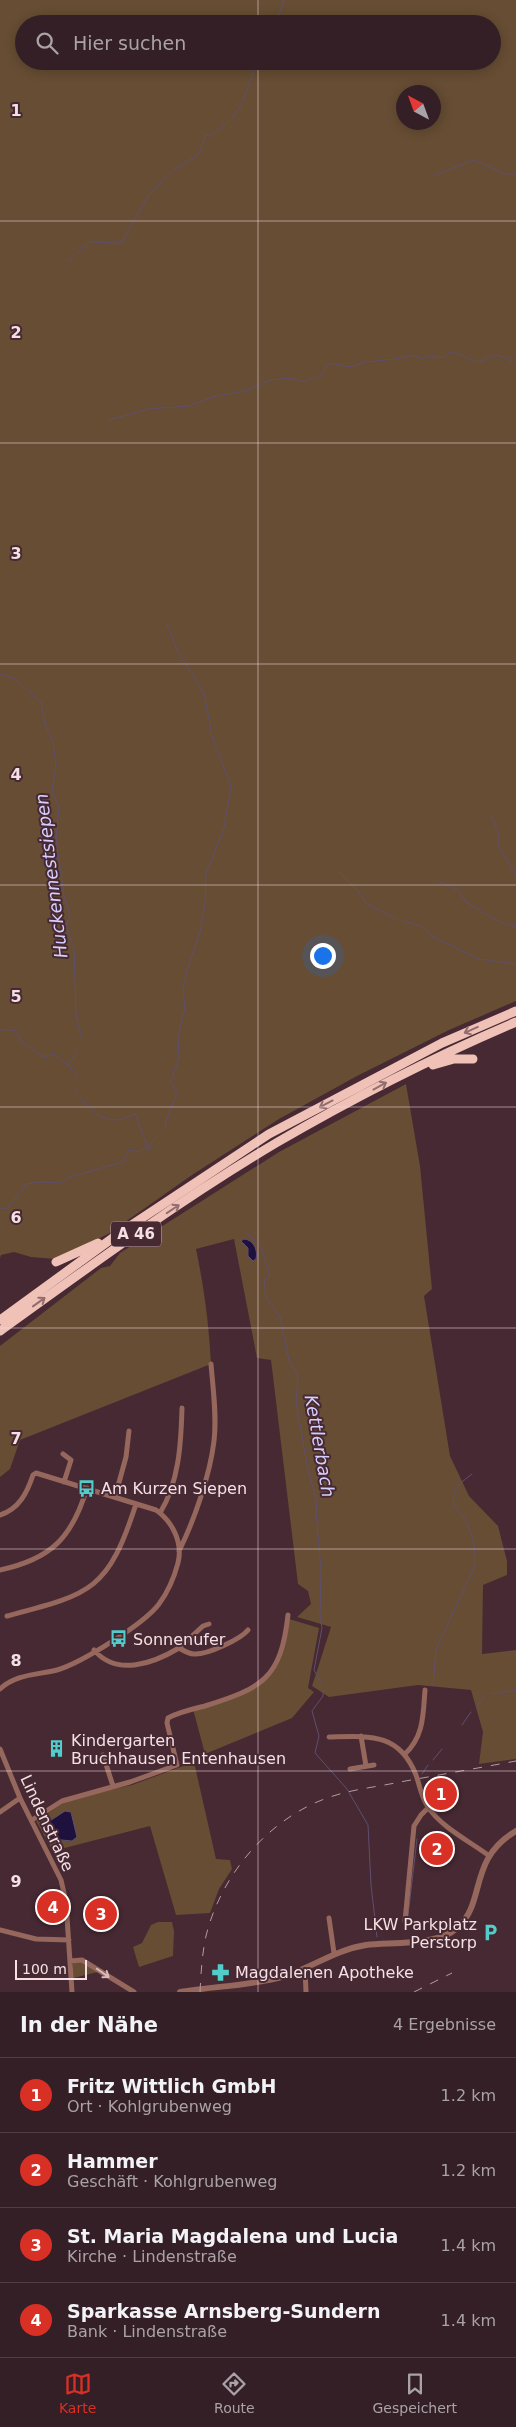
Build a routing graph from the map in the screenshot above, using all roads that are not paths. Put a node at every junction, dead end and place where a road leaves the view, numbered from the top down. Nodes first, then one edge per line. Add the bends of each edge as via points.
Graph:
1 (516, 1011) edge
2 (516, 1022) edge
3 (473, 1059) dead end
4 (406, 1072) junction
5 (121, 1232) junction
6 (56, 1262) dead end
7 (0, 1320) edge
8 (0, 1331) edge
9 (211, 1364) dead end
10 (182, 1408) dead end
11 (130, 1431) dead end
12 (64, 1454) dead end
13 (62, 1481) junction
14 (87, 1488) junction
15 (115, 1497) junction
16 (136, 1504) junction
17 (160, 1513) junction
18 (0, 1515) edge
19 (179, 1552) junction
20 (0, 1570) edge
21 (288, 1615) dead end
22 (7, 1616) dead end
23 (209, 1624) dead end
24 (248, 1630) dead end
25 (179, 1648) junction
26 (94, 1650) junction
27 (0, 1689) edge
28 (425, 1690) dead end
29 (361, 1736) junction
30 (329, 1737) dead end
31 (0, 1749) edge
32 (405, 1754) junction
33 (103, 1756) dead end
34 (1, 1757) edge
35 (374, 1765) dead end
36 (366, 1766) junction
37 (350, 1769) dead end
38 (113, 1786) junction
39 (20, 1798) junction
40 (428, 1808) junction
41 (0, 1812) edge
42 (32, 1820) junction
43 (516, 1831) edge
44 (488, 1855) junction
45 (329, 1918) dead end
46 (405, 1921) dead end
47 (0, 1930) edge
48 (69, 1940) junction
49 (334, 1953) junction
50 (70, 1961) junction
51 (305, 1968) junction
52 (72, 1992) edge
53 (134, 1992) edge
54 (180, 1992) edge
55 (306, 1992) edge

1 -> 5 highway, A 46 via 442,1043 269,1134
2 - 4 highway, A 46
3 - 4 highway via 454,1059
8 -> 4 highway, A 46 via 189,1198 276,1143
5 - 6 highway
5 - 7 highway, A 46
9 - 19 street via 214,1441 193,1520
10 - 17 street via 178,1463 170,1494
11 - 15 street
12 - 13 street via 71,1460
13 - 14 street
13 - 18 street via 34,1474 19,1503
14 - 15 street
14 - 20 street via 75,1521 54,1547 32,1561
15 - 16 street
16 - 17 street
16 - 22 street via 118,1552 91,1587 66,1600
17 - 19 street via 174,1531
19 - 26 street via 166,1593 152,1612
21 - 38 street via 283,1651 268,1675 242,1693 168,1718 177,1765
23 - 25 street
24 - 25 street via 241,1637 201,1653 190,1654
25 - 26 street via 148,1662 126,1666 110,1662
26 - 27 street via 65,1667 18,1678
28 - 32 street via 421,1730
29 - 30 street
29 - 32 street via 389,1741
29 - 36 street
31 - 34 street, Lindenstraße
32 - 40 street
33 - 38 street
34 - 39 street, Lindenstraße
35 - 36 street
36 - 37 street
38 - 42 street via 62,1801
39 - 41 street
39 - 42 street, Lindenstraße
40 - 44 street
40 - 46 street via 414,1826
42 - 48 street, Lindenstraße via 61,1880
43 - 44 street
44 - 49 street via 466,1918 456,1930 439,1938 364,1946
45 - 49 street
47 - 48 street via 36,1939
48 - 50 street, Lindenstraße
49 - 51 street
50 - 52 street, Lindenstraße
50 -> 53 street via 88,1962
51 - 54 street via 278,1978
51 - 55 street

